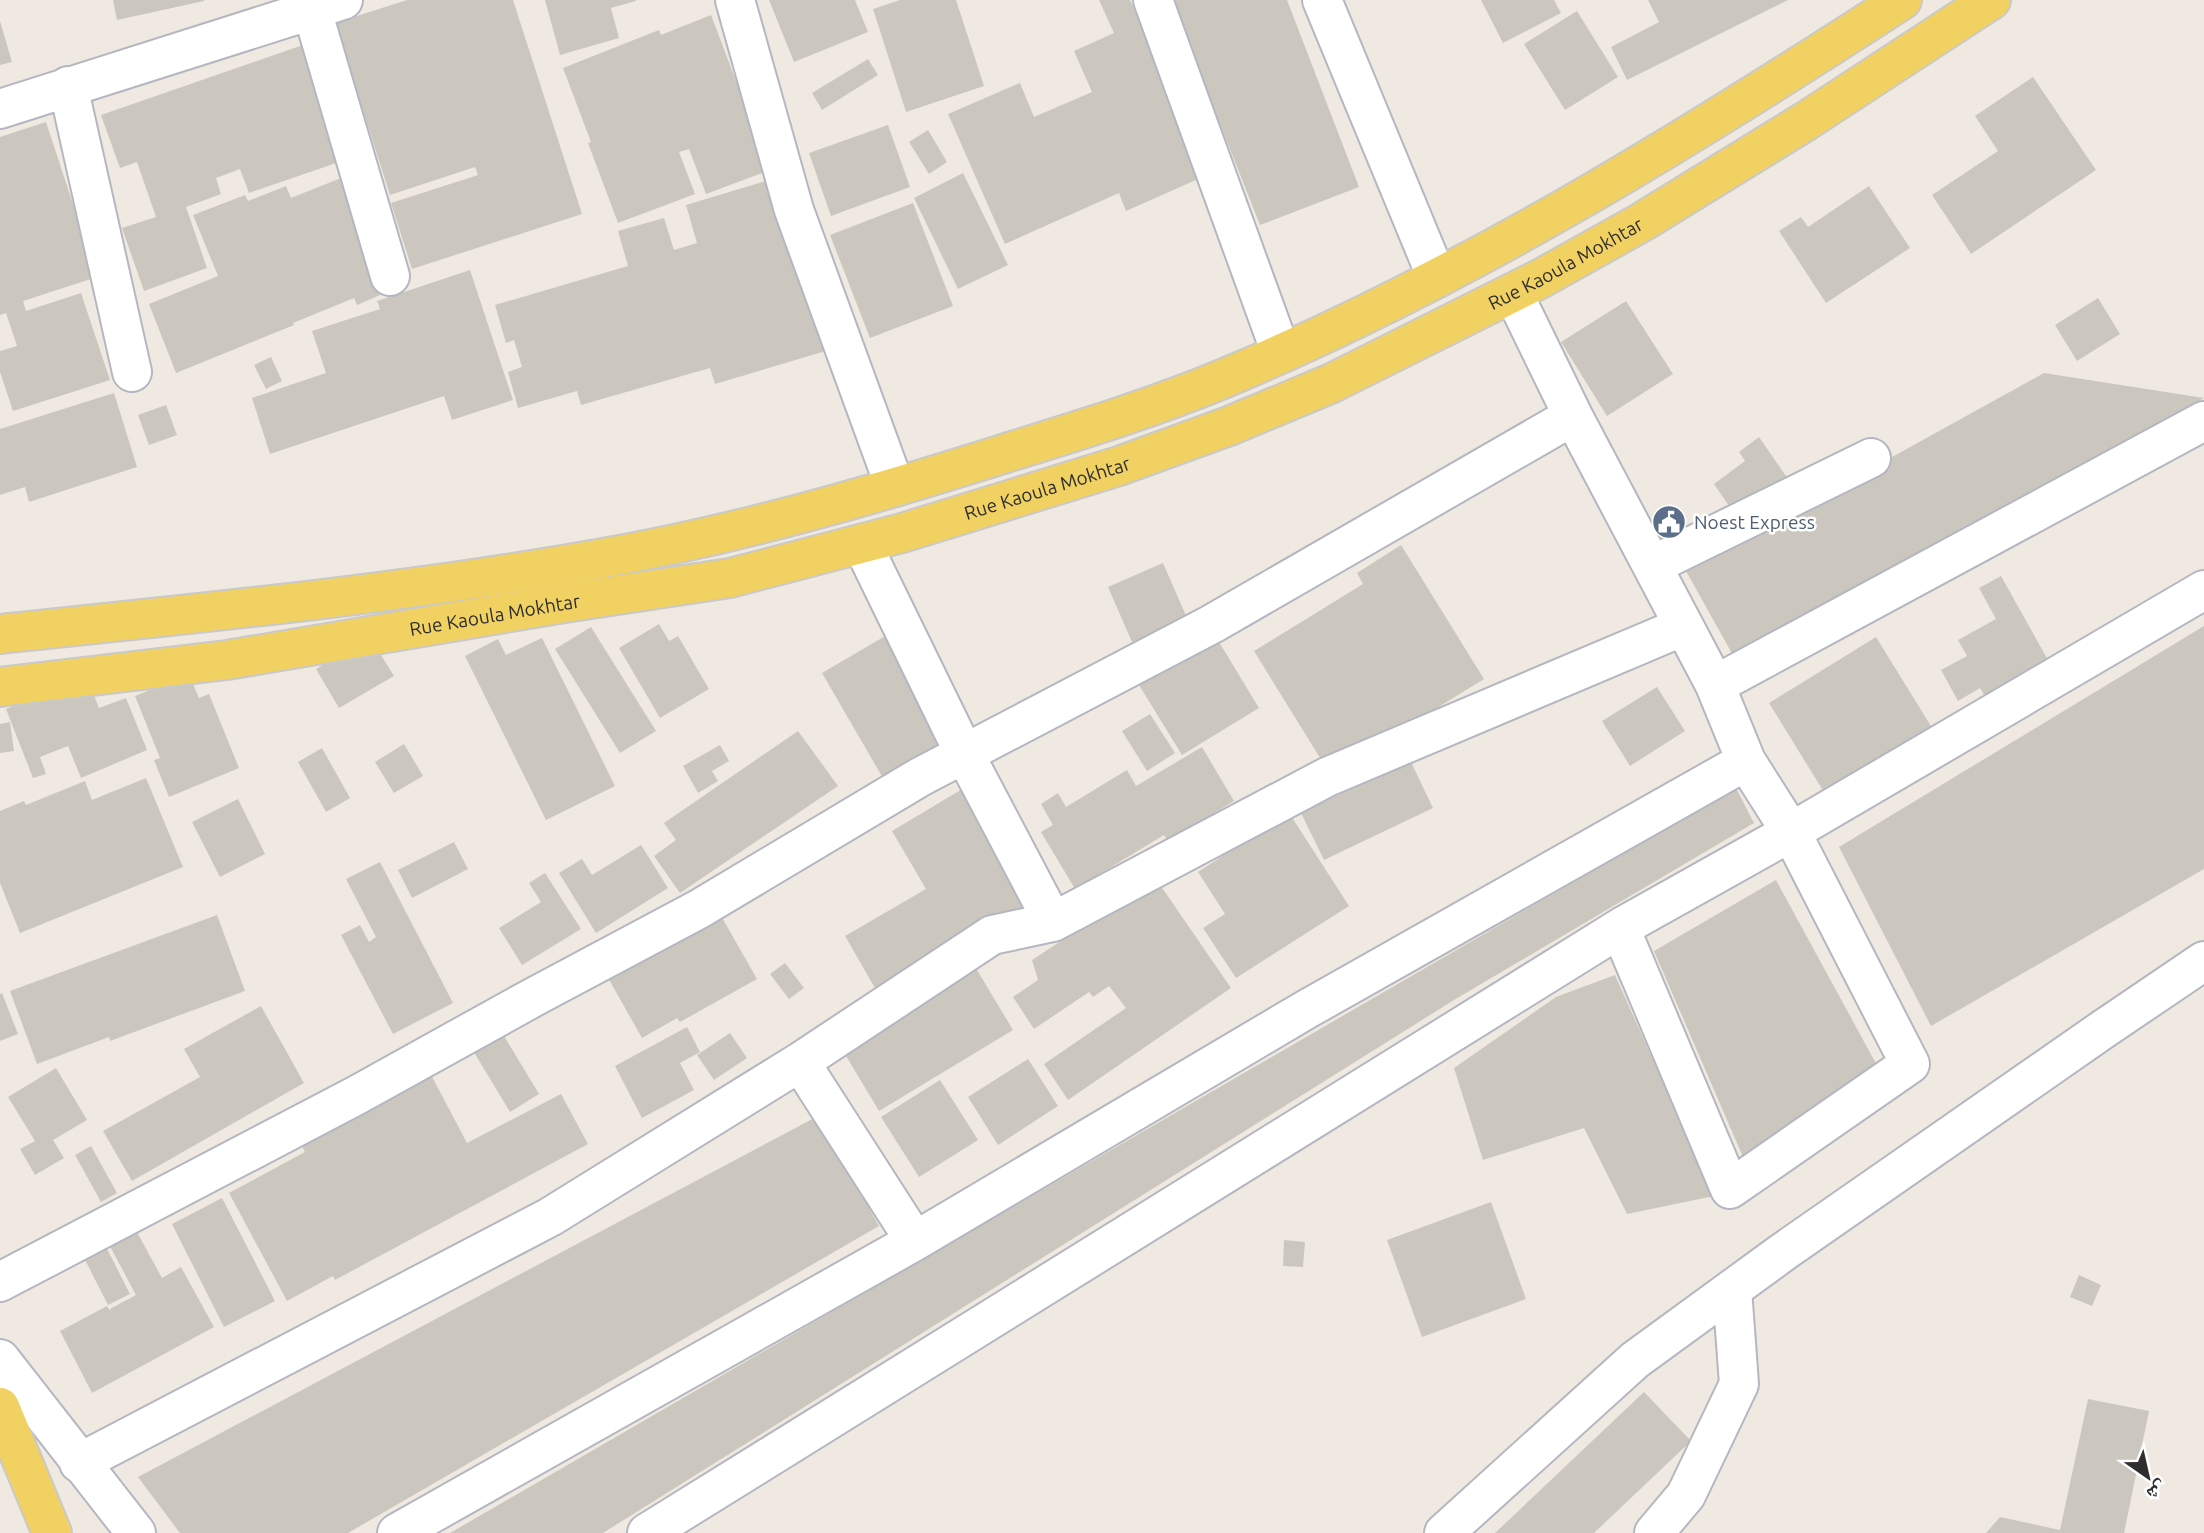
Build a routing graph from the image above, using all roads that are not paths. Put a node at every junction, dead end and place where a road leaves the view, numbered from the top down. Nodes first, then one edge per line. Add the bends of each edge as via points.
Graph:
1 (735, 0) edge
2 (1153, 0) edge
3 (1322, 0) edge
4 (1902, 0) edge
5 (1991, 0) edge
6 (321, 3) edge
7 (68, 86) junction
8 (0, 109) edge
9 (390, 276) dead end
10 (1437, 278) junction
11 (1513, 293) junction
12 (1281, 353) junction
13 (132, 372) dead end
14 (1573, 416) junction
15 (2204, 421) edge
16 (1871, 458) dead end
17 (895, 487) junction
18 (862, 544) junction
19 (1653, 565) junction
20 (2204, 590) edge
21 (1684, 626) junction
22 (0, 634) edge
23 (1715, 685) junction
24 (0, 687) edge
25 (964, 753) junction
26 (1746, 761) junction
27 (1791, 832) junction
28 (1053, 922) junction
29 (1620, 928) junction
30 (2204, 961) edge
31 (800, 1062) junction
32 (915, 1241) junction
33 (0, 1282) edge
34 (1732, 1289) junction
35 (0, 1359) edge
36 (0, 1407) edge
37 (79, 1462) junction
38 (52, 1533) edge
39 (136, 1533) edge
40 (397, 1533) edge
41 (647, 1533) edge
42 (1444, 1533) edge
43 (1654, 1533) edge

1 - 17 street via 794,209
2 - 12 street
3 - 10 street
4 - 10 main road, Rue Kaoula Mokhtar via 1621,177
5 - 11 main road, Rue Kaoula Mokhtar via 1665,208
6 - 7 street
6 - 9 street
7 - 8 street
7 - 13 street
10 - 12 main road, Rue Kaoula Mokhtar
11 - 14 street
11 - 18 main road, Rue Kaoula Mokhtar via 1332,383 1229,426 1066,484
12 - 17 main road, Rue Kaoula Mokhtar via 1111,420
14 - 19 street
14 - 25 street via 1212,624
15 - 23 street
16 - 19 street
17 - 22 main road, Rue Kaoula Mokhtar via 722,532 567,565 227,611
18 - 24 main road, Rue Kaoula Mokhtar via 730,578 227,660
18 - 25 street
19 - 21 street
20 - 27 street
21 - 23 street
21 - 28 street via 1327,777
23 - 26 street
25 - 28 street
25 - 33 street via 699,909 357,1096
26 - 27 street
26 - 32 street via 1307,1010
27 - 29 street
27 - 29 street via 1910,1063 1730,1189
28 - 31 street via 992,935
29 - 41 street
30 - 34 street
31 - 32 street
31 - 37 street via 550,1217
32 - 40 street
34 - 42 street via 1635,1360
34 - 43 street via 1740,1384 1686,1495
35 - 37 street
36 - 38 main road
37 - 39 street

